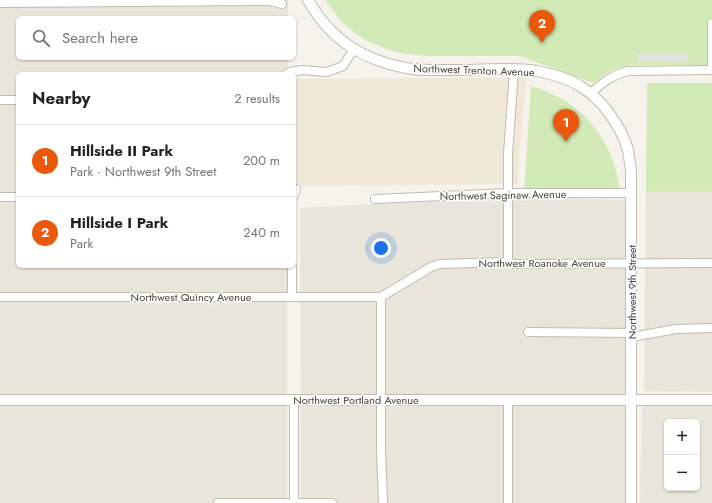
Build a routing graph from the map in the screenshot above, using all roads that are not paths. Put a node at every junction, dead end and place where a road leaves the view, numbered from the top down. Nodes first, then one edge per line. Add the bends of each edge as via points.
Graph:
1 (308, 0) edge
2 (0, 3) edge
3 (282, 4) dead end
4 (712, 23) edge
5 (353, 50) junction
6 (514, 70) junction
7 (712, 70) edge
8 (290, 72) edge
9 (590, 93) junction
10 (0, 100) edge
11 (16, 100) edge
12 (508, 193) junction
13 (632, 193) junction
14 (0, 197) edge
15 (16, 197) edge
16 (375, 199) dead end
17 (508, 262) junction
18 (712, 263) edge
19 (631, 264) junction
20 (292, 268) edge
21 (292, 297) junction
22 (381, 297) junction
23 (0, 298) edge
24 (712, 328) edge
25 (528, 332) dead end
26 (632, 335) junction
27 (632, 399) junction
28 (0, 400) edge
29 (294, 400) junction
30 (381, 400) junction
31 (508, 400) junction
32 (712, 400) edge
33 (218, 503) edge
34 (294, 503) edge
35 (332, 503) edge
36 (383, 503) edge
37 (508, 503) edge
38 (631, 503) edge

1 - 5 street, Northwest Trenton Avenue via 329,30
2 - 3 street via 270,1
4 - 7 street
5 - 6 street, Northwest Trenton Avenue via 371,58 424,70
5 - 8 street via 343,66 327,72
6 - 9 street, Northwest Trenton Avenue via 552,75 579,85
6 - 12 street
7 - 9 street via 628,71 605,80
9 - 13 street, Northwest 9th Street via 615,122 625,141
10 - 11 street
12 - 13 street, Northwest Saginaw Avenue
12 - 16 street, Northwest Saginaw Avenue
12 - 17 street
13 - 19 street, Northwest 9th Street
14 - 15 street
17 - 19 street, Northwest Roanoke Avenue
17 - 22 street, Northwest Roanoke Avenue via 440,264
18 - 19 street, Northwest Roanoke Avenue
19 - 26 street, Northwest 9th Street
20 - 21 street
21 - 22 street, Northwest Quincy Avenue
21 - 23 street, Northwest Quincy Avenue
22 - 30 street
24 - 26 street via 676,328
25 - 26 street
26 - 27 street, Northwest 9th Street
27 - 31 street, Northwest Portland Avenue
27 - 32 street, Northwest Portland Avenue
27 - 38 street, Northwest 9th Street
28 - 29 street, Northwest Portland Avenue
29 - 30 street, Northwest Portland Avenue
29 - 34 street
30 - 31 street, Northwest Portland Avenue
30 - 36 street
31 - 37 street
33 - 34 street
34 - 35 street

